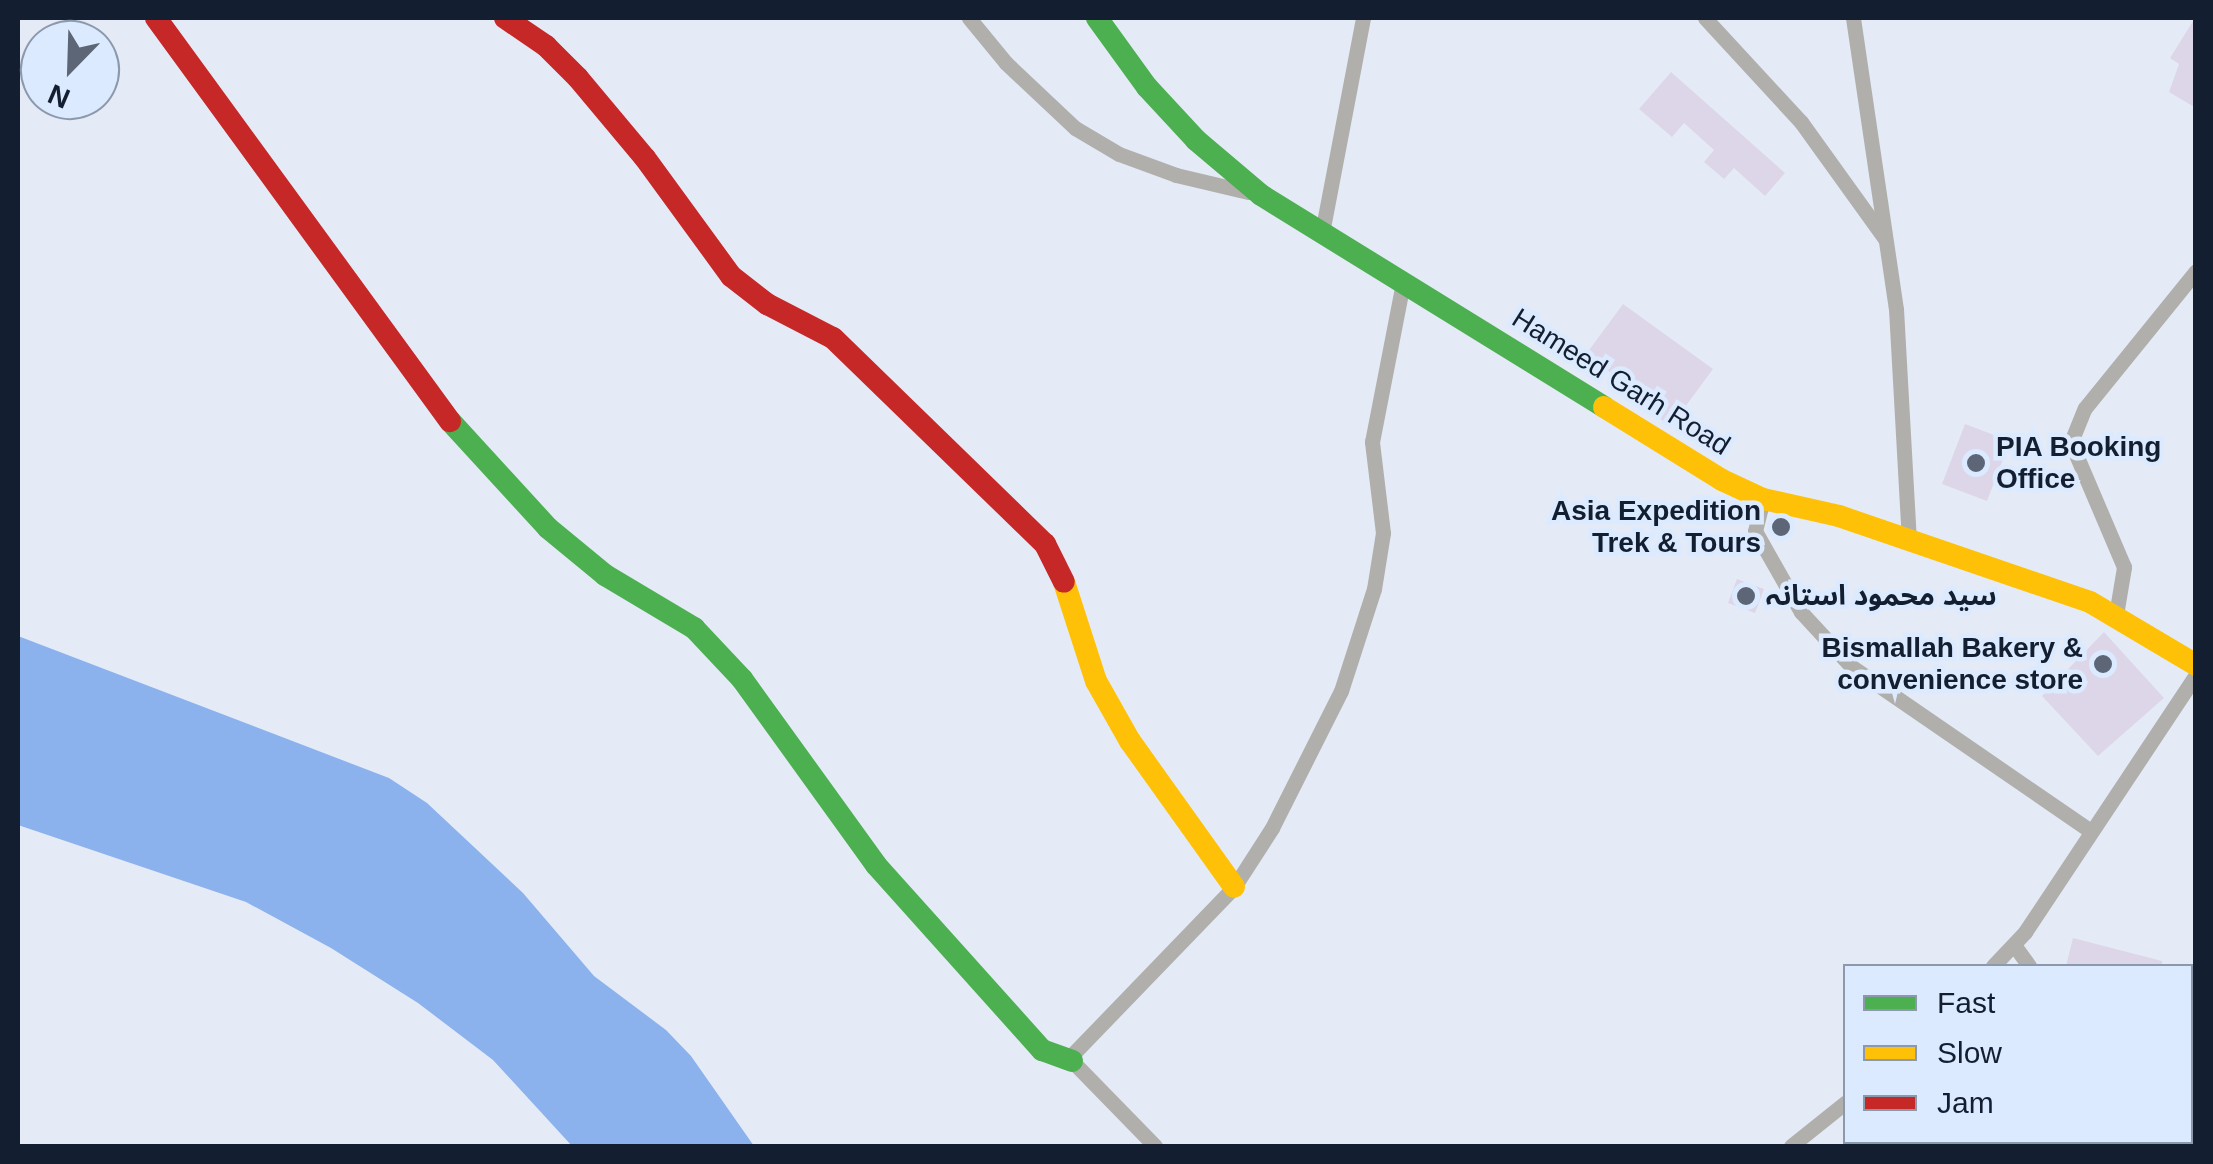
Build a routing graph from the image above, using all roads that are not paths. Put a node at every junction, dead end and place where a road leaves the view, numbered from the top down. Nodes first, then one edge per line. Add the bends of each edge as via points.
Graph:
1 (156, 18) edge
2 (505, 18) edge
3 (969, 18) edge
4 (1097, 18) edge
5 (1363, 18) edge
6 (1705, 18) edge
7 (1853, 18) edge
8 (1262, 196) junction
9 (1322, 233) junction
10 (1887, 242) junction
11 (2196, 271) edge
12 (1403, 283) junction
13 (1763, 499) junction
14 (1909, 541) junction
15 (2116, 615) junction
16 (2196, 664) edge
17 (2196, 675) edge
18 (2091, 831) junction
19 (1234, 887) junction
20 (2014, 945) junction
21 (1995, 964) edge
22 (2028, 964) edge
23 (1072, 1061) junction
24 (1843, 1104) edge
25 (1156, 1146) edge
26 (1791, 1146) edge

1 - 23 main road via 461,436 548,528 605,575 694,628 742,679 876,864 1042,1050
2 - 19 main road via 578,78 732,276 767,304 833,338 1045,544 1096,682
3 - 8 street via 1075,128 1119,154 1176,175
4 - 8 main road, Hameed Garh Road via 1172,114
5 - 9 street
6 - 10 street via 1801,122
7 - 10 street
8 - 9 main road, Hameed Garh Road
9 - 12 main road, Hameed Garh Road
10 - 14 street
11 - 15 street via 2085,408 2074,437 2124,567
12 - 13 main road, Hameed Garh Road
12 - 19 street via 1372,442 1383,533 1374,589 1340,691 1272,828
13 - 14 main road, Hameed Garh Road
13 - 18 street via 1755,531 1801,612 1852,667
14 - 15 main road, Hameed Garh Road via 2034,580
15 - 16 main road, Hameed Garh Road
17 - 18 street
18 - 20 street
19 - 23 street
20 - 21 street
20 - 22 street
23 - 25 street
24 - 26 street

